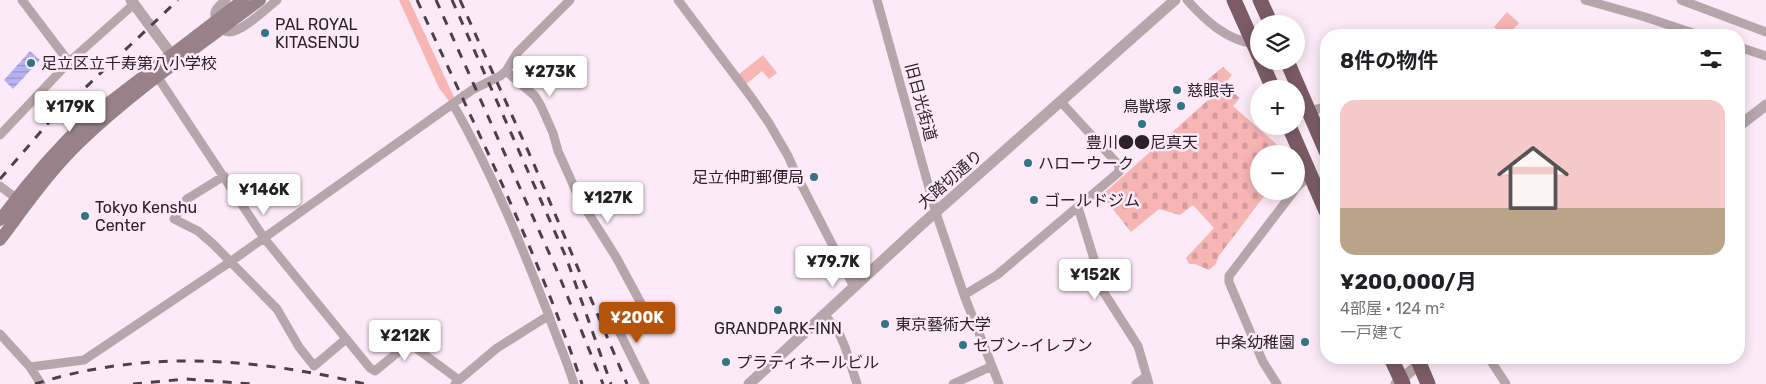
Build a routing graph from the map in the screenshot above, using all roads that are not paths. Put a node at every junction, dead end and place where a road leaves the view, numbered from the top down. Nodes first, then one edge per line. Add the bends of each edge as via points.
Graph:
1 (22, 0) edge
2 (226, 0) edge
3 (243, 0) edge
4 (260, 0) edge
5 (278, 0) edge
6 (570, 0) edge
7 (678, 0) edge
8 (876, 0) edge
9 (1175, 0) edge
10 (1187, 0) edge
11 (1234, 0) edge
12 (1260, 0) edge
13 (1585, 0) edge
14 (1682, 0) edge
15 (133, 2) edge
16 (1267, 15) edge
17 (219, 24) junction
18 (1681, 29) edge
19 (1766, 32) edge
20 (1250, 36) edge
21 (1250, 47) edge
22 (1745, 49) edge
23 (1766, 56) edge
24 (174, 58) junction
25 (69, 62) junction
26 (1291, 70) edge
27 (506, 71) junction
28 (156, 73) junction
29 (1061, 102) junction
30 (453, 104) junction
31 (1766, 105) edge
32 (1320, 108) edge
33 (1309, 111) junction
34 (1745, 121) edge
35 (0, 135) edge
36 (1293, 135) edge
37 (1320, 137) edge
38 (1310, 175) junction
39 (224, 176) junction
40 (1305, 180) edge
41 (0, 186) edge
42 (1320, 198) edge
43 (1287, 200) edge
44 (21, 202) junction
45 (1078, 207) junction
46 (936, 213) junction
47 (0, 220) edge
48 (264, 238) junction
49 (0, 240) edge
50 (230, 262) junction
51 (854, 287) junction
52 (964, 294) junction
53 (824, 314) junction
54 (548, 316) junction
55 (0, 334) edge
56 (346, 339) junction
57 (1393, 364) edge
58 (1417, 364) edge
59 (1422, 364) edge
60 (1492, 364) edge
61 (992, 366) junction
62 (30, 367) junction
63 (1148, 380) edge
64 (457, 382) edge
65 (1400, 383) edge
66 (41, 384) edge
67 (574, 384) edge
68 (645, 384) edge
69 (749, 384) edge
70 (857, 384) edge
71 (953, 384) edge
72 (999, 384) edge
73 (1136, 384) edge
74 (1277, 384) edge
75 (1428, 384) edge
76 (1506, 384) edge

1 - 25 street
2 - 17 street via 214,15
3 - 17 main road
4 - 17 main road
5 - 17 street via 232,32 226,32
6 - 27 street via 517,53
7 - 51 street via 769,123
8 - 46 street, 旧日光街道
9 - 29 street, 大踏切通り
10 - 21 street via 1214,26
11 - 20 highway
12 - 16 highway
13 - 18 street
14 - 19 street
15 - 24 street
15 - 25 street
17 - 24 main road
22 - 23 street
24 - 28 main road
25 - 35 street
26 - 33 highway
27 - 30 street
27 - 68 street via 535,96 541,106 580,200 644,308 618,329
28 - 39 street
28 - 44 main road via 78,144
29 - 45 street via 1119,166 1114,177
29 - 46 street, 大踏切通り
30 - 48 street
30 - 54 street via 511,224
31 - 34 street
32 - 33 street
33 - 37 highway
36 - 38 highway
38 - 40 street
38 - 42 highway
39 - 48 street
39 - 50 street via 187,200 174,219 198,231
41 - 44 street
43 - 74 street via 1229,276 1263,362
44 - 47 main road
44 - 49 main road
45 - 52 street via 997,275
45 - 63 street via 1094,259 1092,274 1138,346
46 - 51 street, 大踏切通り
46 - 52 street, 旧日光街道
48 - 50 street
48 - 56 street
50 - 56 street via 277,309 314,366
50 - 62 street via 84,360
51 - 53 street, 大踏切通り
52 - 61 street, 旧日光街道
53 - 69 street, 大踏切通り
53 - 70 street via 838,331
54 - 64 street via 498,348
54 - 67 street
55 - 62 street
56 - 64 street via 375,371 409,343
57 - 65 highway
58 - 65 street
59 - 75 highway
60 - 76 street
61 - 71 street
61 - 72 street, 旧日光街道
62 - 66 street
63 - 73 street

